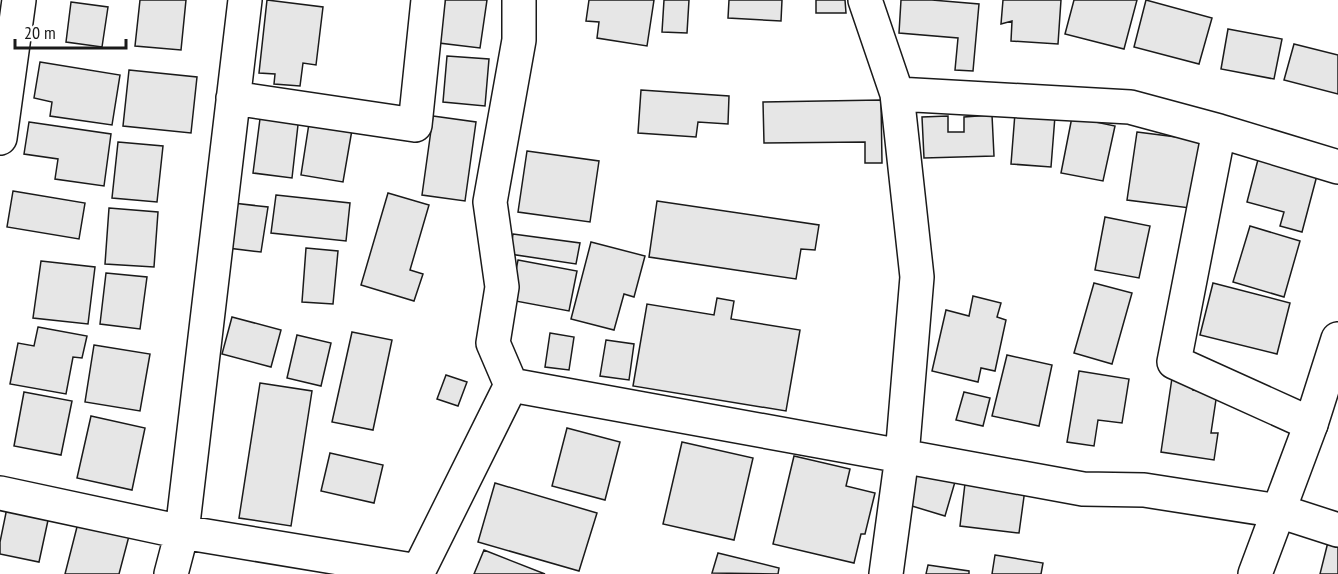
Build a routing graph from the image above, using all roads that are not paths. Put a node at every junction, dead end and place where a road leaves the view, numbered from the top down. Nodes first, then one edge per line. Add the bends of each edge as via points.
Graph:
1 (19, 0) edge
2 (245, 0) edge
3 (428, 0) edge
4 (519, 0) edge
5 (865, 0) edge
6 (897, 94) junction
7 (233, 98) junction
8 (1218, 131) junction
9 (0, 138) edge
10 (1338, 167) edge
11 (1338, 339) edge
12 (511, 385) junction
13 (1311, 424) junction
14 (902, 456) junction
15 (0, 493) edge
16 (1279, 511) junction
17 (1338, 530) edge
18 (182, 532) junction
19 (417, 572) edge
20 (171, 574) edge
21 (886, 574) edge
22 (1255, 574) edge

1 - 9 street
2 - 7 street
3 - 7 street via 415,125
4 - 12 street via 519,39 490,202 502,287 493,343
5 - 6 street
6 - 8 street via 1130,107
6 - 14 street via 917,277
7 - 18 street
8 - 10 street
8 - 13 street via 1174,362
11 - 13 street
12 - 14 street
12 - 19 street
13 - 16 street
14 - 16 street via 1083,489 1144,490
14 - 21 street
15 - 18 street
16 - 17 street
16 - 22 street
18 - 19 street
18 - 20 street

